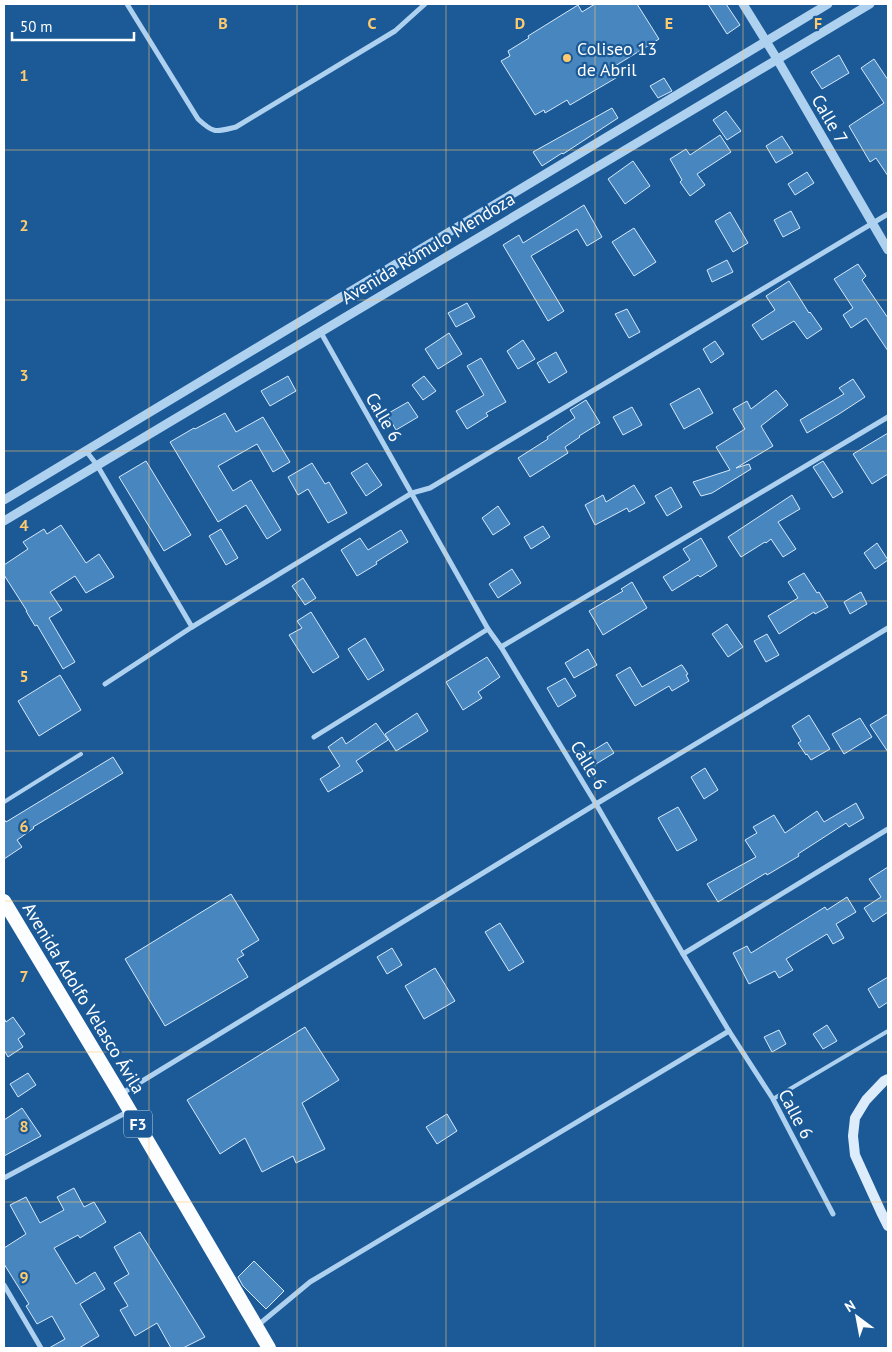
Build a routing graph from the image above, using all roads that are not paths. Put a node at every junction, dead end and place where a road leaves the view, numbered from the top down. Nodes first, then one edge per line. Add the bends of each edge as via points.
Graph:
1 (127, 4) edge
2 (425, 4) edge
3 (743, 4) edge
4 (828, 4) edge
5 (870, 4) edge
6 (766, 41) junction
7 (777, 59) junction
8 (888, 214) edge
9 (872, 224) junction
10 (888, 250) edge
11 (320, 331) junction
12 (888, 417) edge
13 (86, 450) junction
14 (97, 465) junction
15 (412, 493) junction
16 (4, 500) edge
17 (4, 521) edge
18 (192, 627) junction
19 (888, 628) edge
20 (488, 629) junction
21 (501, 647) junction
22 (104, 684) dead end
23 (314, 736) dead end
24 (81, 754) dead end
25 (4, 802) edge
26 (596, 804) junction
27 (888, 829) edge
28 (4, 901) edge
29 (683, 954) junction
30 (729, 1031) junction
31 (888, 1031) edge
32 (888, 1079) edge
33 (120, 1094) junction
34 (773, 1099) junction
35 (130, 1110) junction
36 (4, 1178) edge
37 (833, 1214) dead end
38 (888, 1226) edge
39 (4, 1285) edge
40 (256, 1326) junction
41 (41, 1348) edge
42 (269, 1348) edge

1 - 2 street via 198,119 217,132 236,127 395,31
3 - 6 street, Calle 7
4 - 6 street, Avenida Rómulo Mendoza
5 - 7 street, Avenida Rómulo Mendoza
6 - 7 street, Calle 7
6 - 13 street, Avenida Rómulo Mendoza
7 - 9 street, Calle 7
7 - 11 street, Avenida Rómulo Mendoza
8 - 9 street
9 - 10 street, Calle 7
9 - 15 street via 430,488
11 - 14 street, Avenida Rómulo Mendoza
11 - 15 street, Calle 6
12 - 21 street
13 - 14 street
13 - 16 street, Avenida Rómulo Mendoza
14 - 17 street, Avenida Rómulo Mendoza
14 - 18 street
15 - 18 street
15 - 20 street, Calle 6
18 - 22 street
19 - 26 street
20 - 21 street, Calle 6
20 - 23 street
21 - 26 street, Calle 6
24 - 25 lane
26 - 29 street, Calle 6
26 - 33 street
27 - 29 street
28 - 33 highway, Avenida Adolfo Velasco Ávila / F3
29 - 30 street, Calle 6
30 - 34 street, Calle 6
30 - 40 street via 310,1282
31 - 34 lane
32 - 38 main road via 872,1094 855,1118 853,1136 855,1155
33 - 35 highway, Avenida Adolfo Velasco Ávila / F3
34 - 37 street, Calle 6
35 - 36 street
35 - 40 highway, Avenida Adolfo Velasco Ávila / F3
39 - 41 street
40 - 42 highway, Avenida Adolfo Velasco Ávila / F3

